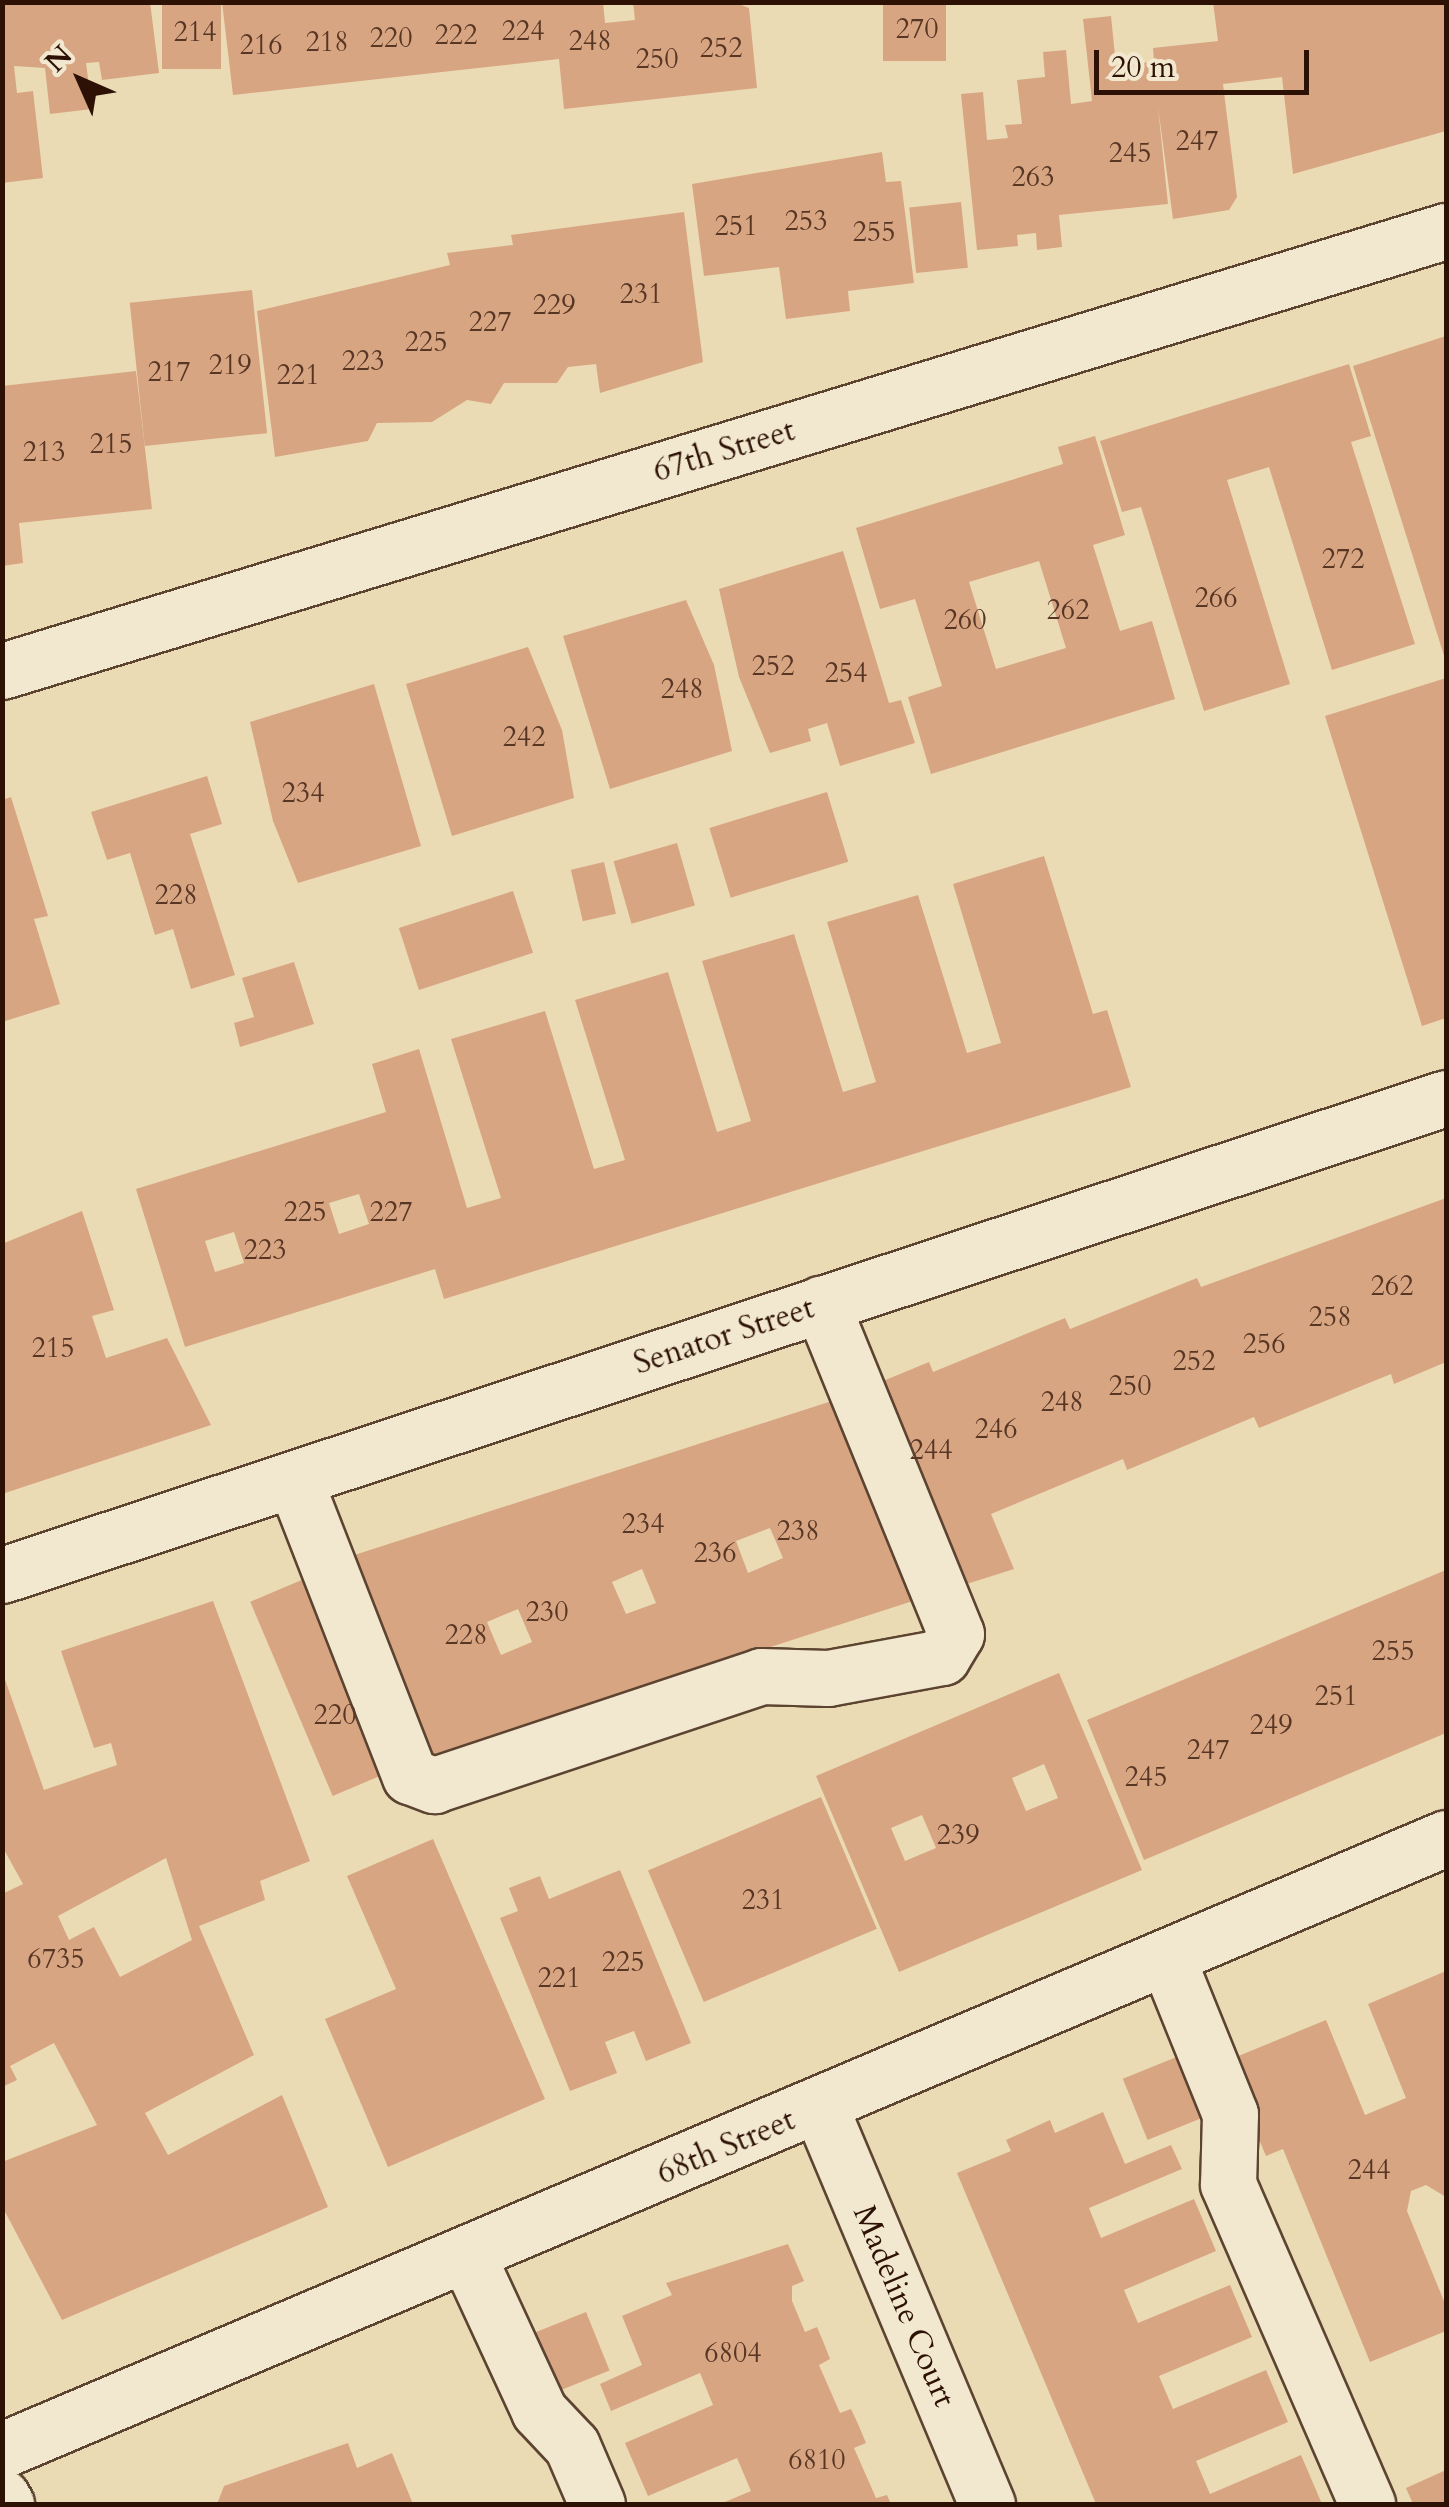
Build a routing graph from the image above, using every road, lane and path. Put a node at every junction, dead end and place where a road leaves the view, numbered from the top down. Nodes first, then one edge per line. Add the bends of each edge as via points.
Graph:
1 (1446, 230) edge
2 (2, 671) edge
3 (1446, 1098) edge
4 (821, 1304) junction
5 (294, 1478) junction
6 (2, 1575) edge
7 (1446, 1838) edge
8 (1167, 1958) junction
9 (820, 2106) junction
10 (468, 2257) junction
11 (2, 2450) edge
12 (2, 2497) edge
13 (6, 2504) edge
14 (597, 2504) edge
15 (988, 2504) edge
16 (1367, 2504) edge

1 - 2 street, 67th Street
3 - 4 street, Senator Street
4 - 5 street, Senator Street
4 - 5 street via 956,1634 942,1657 828,1678 762,1676 434,1786 410,1776
5 - 6 street, Senator Street
7 - 8 street, 68th Street
8 - 9 street, 68th Street
8 - 16 street via 1230,2114 1228,2184
9 - 10 street, 68th Street
9 - 15 street, Madeline Court
10 - 11 street, 68th Street
10 - 14 street via 538,2411 572,2446
12 - 13 street

